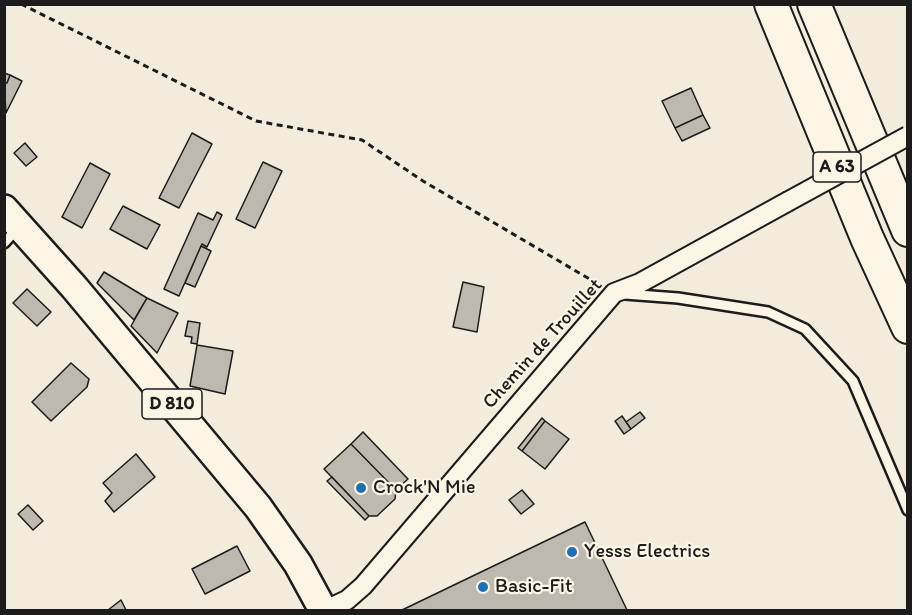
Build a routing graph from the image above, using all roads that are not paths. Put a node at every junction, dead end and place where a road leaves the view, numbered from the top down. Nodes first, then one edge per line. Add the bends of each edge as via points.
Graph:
1 (771, 4) edge
2 (814, 4) edge
3 (908, 136) edge
4 (9, 229) edge
5 (908, 230) edge
6 (614, 293) junction
7 (908, 327) edge
8 (908, 510) edge
9 (324, 610) edge

1 - 7 highway, A 63
2 - 5 highway, A 63
3 - 6 street, Chemin de Trouillet, bridge via 640,283
4 - 9 main road, D 810 via 258,507
6 - 8 lane via 768,312 805,329 853,381
6 - 9 street, Chemin de Trouillet via 359,590

